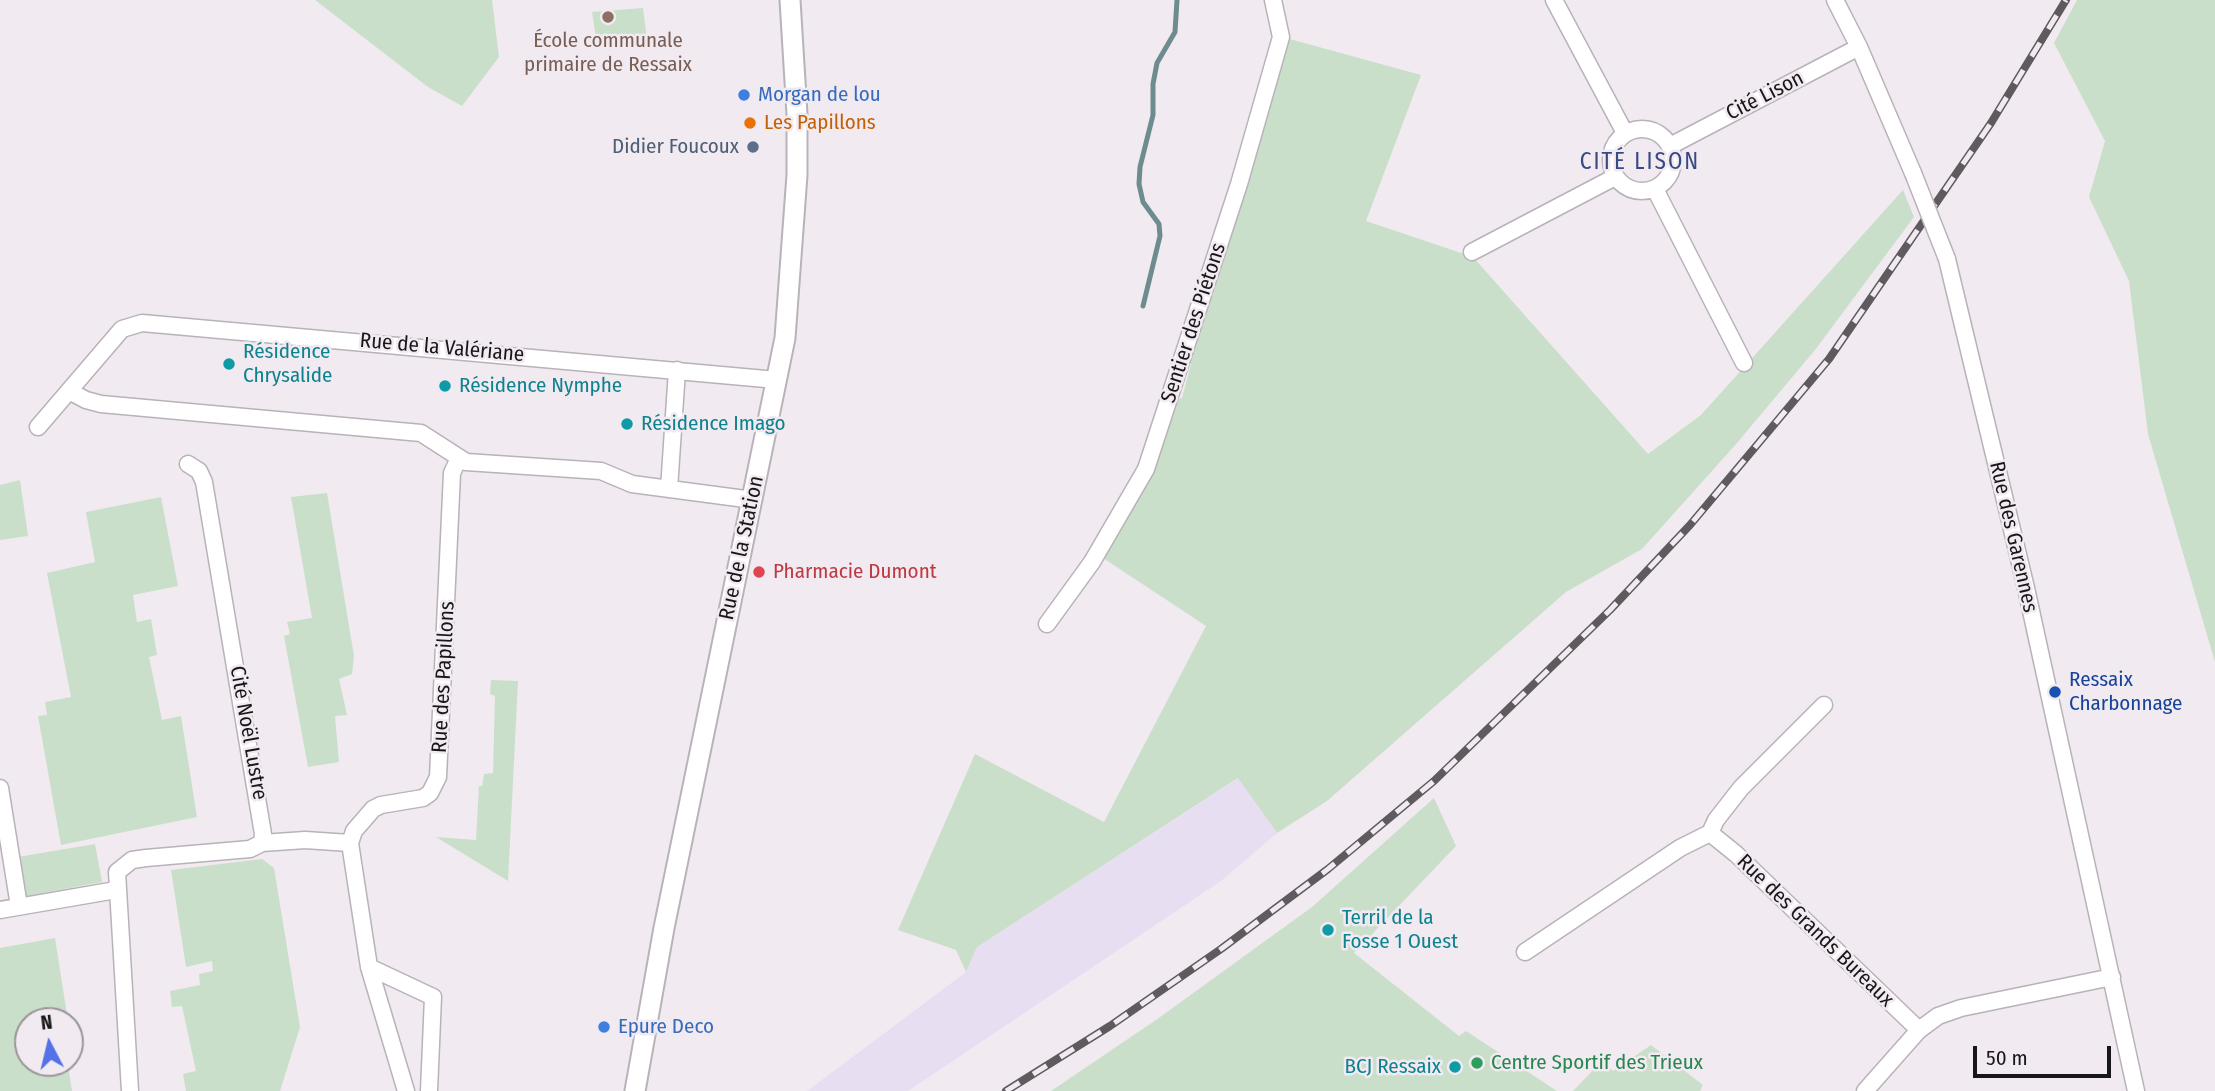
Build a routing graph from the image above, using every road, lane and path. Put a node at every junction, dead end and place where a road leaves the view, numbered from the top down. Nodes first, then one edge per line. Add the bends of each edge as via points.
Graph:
1 (790, 0) edge
2 (1273, 0) edge
3 (1554, 0) edge
4 (1835, 0) edge
5 (1859, 47) junction
6 (1625, 133) junction
7 (1670, 146) junction
8 (1615, 177) junction
9 (1655, 189) junction
10 (1472, 252) dead end
11 (1744, 363) dead end
12 (677, 370) junction
13 (777, 380) junction
14 (71, 392) junction
15 (38, 427) dead end
16 (459, 458) junction
17 (188, 464) dead end
18 (670, 489) junction
19 (753, 500) junction
20 (1047, 624) dead end
21 (1824, 705) dead end
22 (0, 789) edge
23 (1710, 833) junction
24 (262, 843) junction
25 (349, 843) junction
26 (116, 890) junction
27 (19, 906) junction
28 (0, 910) edge
29 (1525, 952) dead end
30 (369, 967) junction
31 (2112, 977) junction
32 (1919, 1030) junction
33 (130, 1091) edge
34 (406, 1091) edge
35 (429, 1091) edge
36 (635, 1091) edge
37 (1865, 1091) edge
38 (2136, 1091) edge

1 - 13 street, Rue de la Station via 797,176 785,338
2 - 20 street, Sentier des Piétons via 1281,37 1236,196 1146,469 1092,562
3 - 6 street
4 - 5 street, Rue des Garennes
5 - 7 street, Cité Lison
5 - 31 street, Rue des Garennes, bridge via 1947,260 2026,587
6 - 7 street via 1645,129
6 - 8 street via 1611,153
7 - 9 street via 1671,170
8 - 9 street via 1628,189
8 - 10 street
9 - 11 street
12 - 13 street, Rue de la Valériane
12 - 14 street, Rue de la Valériane via 142,323 122,329
12 - 18 street
13 - 19 street, Rue de la Station
14 - 15 street, Rue de la Valériane
14 - 16 street via 101,404 421,433
16 - 18 street via 601,471 632,484
16 - 25 street, Rue des Papillons via 452,473 438,777 423,798 373,810
17 - 24 street, Cité Noël Lustre via 199,471 204,482 262,811
18 - 19 street
19 - 36 street, Rue de la Station via 719,651
21 - 23 street via 1741,788
22 - 27 street
23 - 29 street via 1680,848
23 - 32 street, Rue des Grands Bureaux
24 - 25 street
24 - 26 street via 250,849 132,860 117,872
25 - 30 street
26 - 27 street
26 - 33 street
27 - 28 street
30 - 34 street
30 - 35 street via 433,998
31 - 32 street via 1961,1007
31 - 38 street, Rue des Garennes
32 - 37 street

